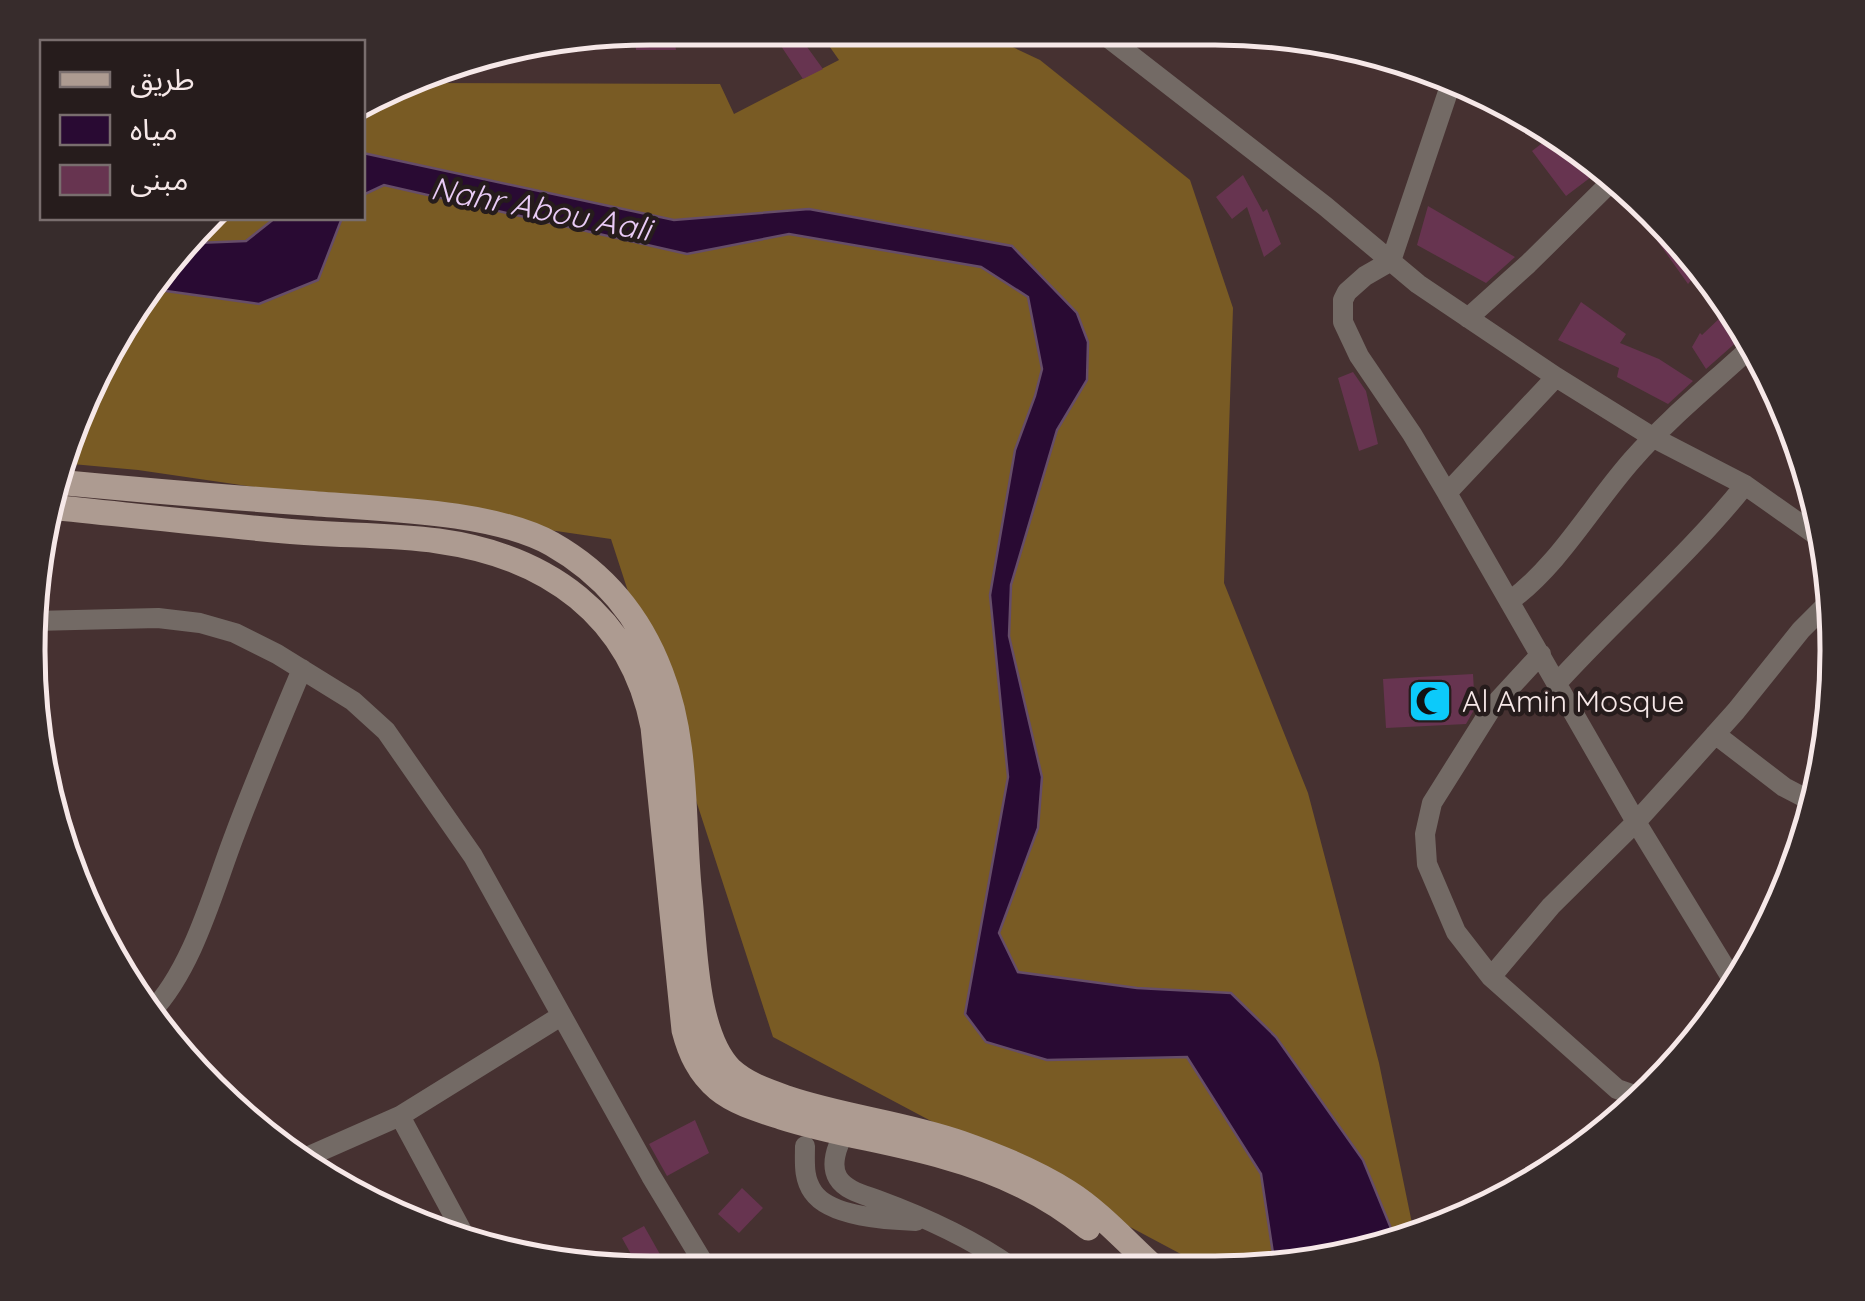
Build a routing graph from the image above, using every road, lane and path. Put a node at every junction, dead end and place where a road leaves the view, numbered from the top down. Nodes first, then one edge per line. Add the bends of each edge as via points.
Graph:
1 (1118, 45) edge
2 (1448, 92) edge
3 (1605, 188) edge
4 (1391, 261) junction
5 (1468, 318) junction
6 (1743, 356) edge
7 (1556, 377) junction
8 (1654, 438) junction
9 (69, 483) edge
10 (1745, 485) junction
11 (121, 488) junction
12 (1447, 492) junction
13 (63, 508) edge
14 (399, 511) junction
15 (119, 514) junction
16 (1807, 529) edge
17 (398, 538) junction
18 (1510, 600) junction
19 (1819, 612) edge
20 (46, 621) edge
21 (1541, 654) junction
22 (302, 670) junction
23 (1558, 682) junction
24 (1715, 734) junction
25 (1802, 795) edge
26 (1636, 822) junction
27 (1727, 972) edge
28 (1491, 978) junction
29 (158, 1003) edge
30 (561, 1016) junction
31 (1628, 1093) edge
32 (400, 1116) junction
33 (844, 1134) junction
34 (806, 1146) dead end
35 (314, 1154) edge
36 (933, 1222) junction
37 (459, 1225) edge
38 (698, 1256) edge
39 (994, 1256) edge
40 (1118, 1256) edge
41 (1141, 1256) edge

1 - 4 street
2 - 4 street
3 - 5 street
4 - 5 street
4 - 12 street via 1348,292 1344,322
5 - 7 street
6 - 8 street
7 - 8 street
7 - 12 street
8 - 10 street
8 - 18 street via 1539,575
9 - 11 main road
10 - 16 street
10 - 23 street
11 - 14 main road
11 - 15 main road
12 - 18 street
13 - 15 main road
14 - 17 main road
14 - 41 main road via 482,522 552,544 621,598 648,640 673,710 681,762 705,1020 730,1069 814,1112 956,1141 1010,1161 1070,1193
15 - 17 main road
17 - 33 main road via 511,558 580,599 606,623 651,716 690,1052 720,1091 753,1108
18 - 21 street
19 - 24 street
20 - 22 street via 200,623 236,633
21 - 23 street
21 - 28 street via 1494,706 1432,803 1424,834 1432,878 1456,932
22 - 29 street via 188,958
22 - 30 street via 386,731 473,856
23 - 26 street
24 - 25 street
24 - 26 street
26 - 27 street
26 - 28 street via 1562,894
28 - 31 street
30 - 32 street
30 - 38 street
32 - 35 street
32 - 37 street
33 - 36 street via 834,1165 840,1181
33 - 40 main road via 1002,1177 1044,1197
34 - 36 street via 804,1170 826,1204
36 - 39 street

